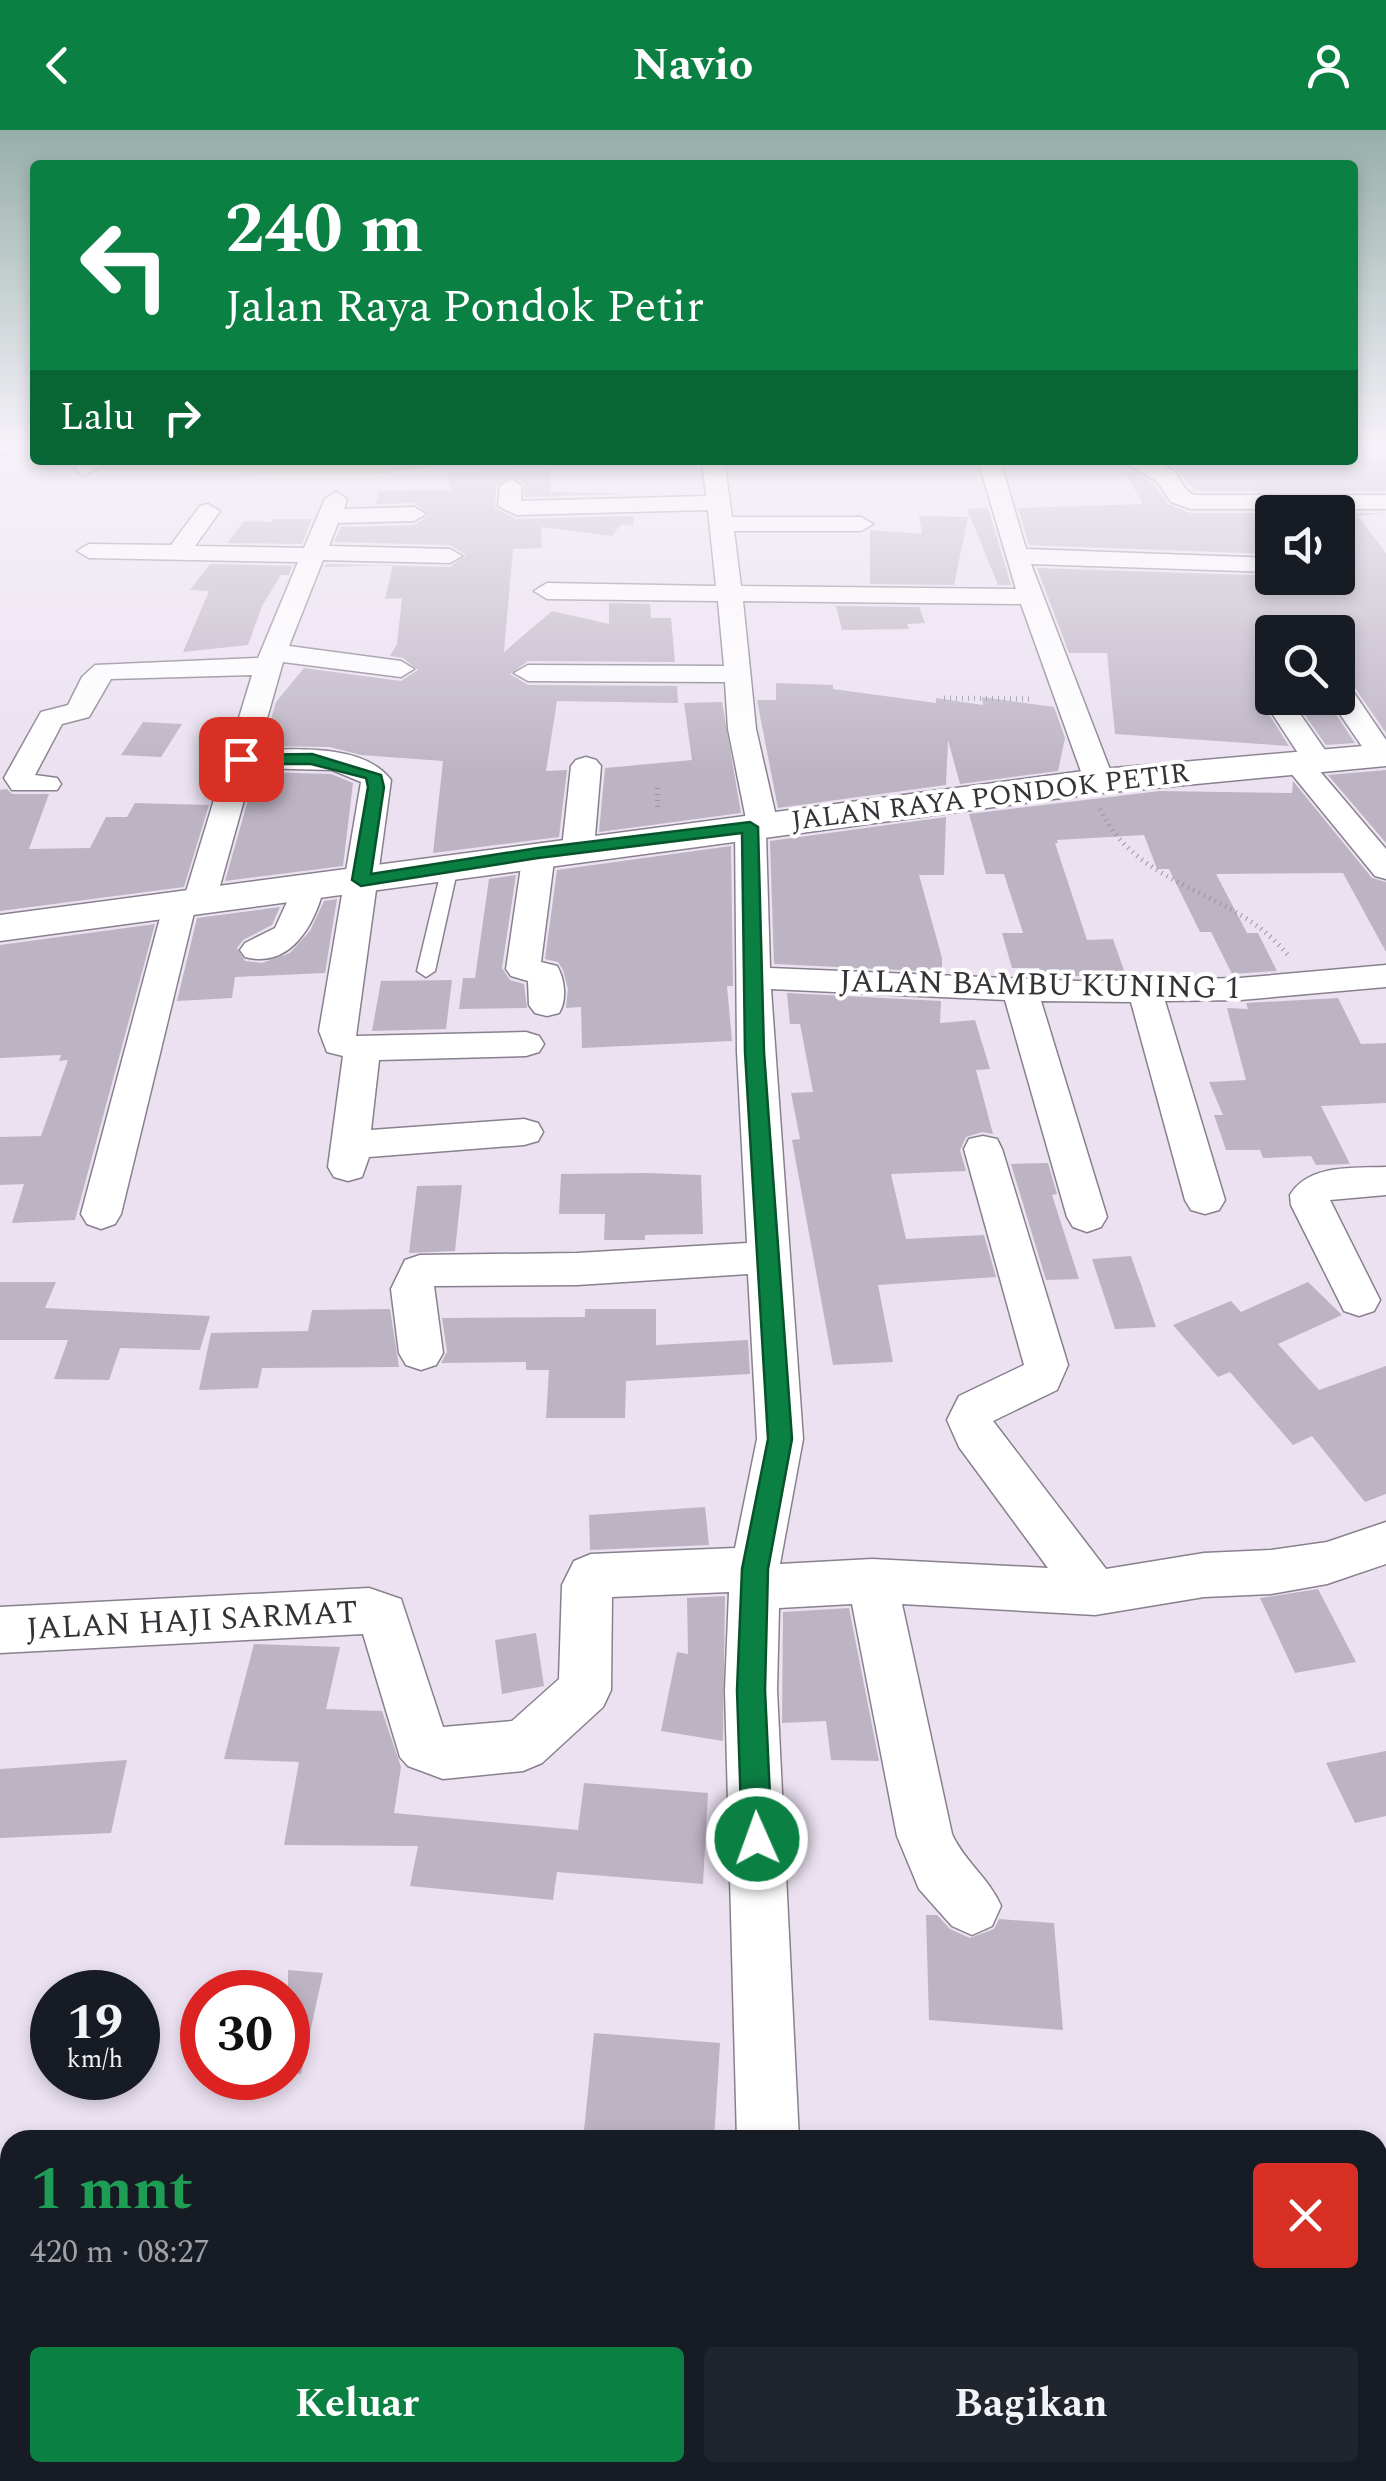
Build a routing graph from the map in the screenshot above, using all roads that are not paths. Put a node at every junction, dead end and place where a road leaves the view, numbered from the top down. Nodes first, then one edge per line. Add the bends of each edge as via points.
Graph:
1 (226, 553) edge
2 (723, 553) edge
3 (1015, 553) edge
4 (312, 554) junction
5 (450, 556) dead end
6 (1016, 556) junction
7 (1255, 564) edge
8 (548, 591) dead end
9 (729, 594) junction
10 (1031, 597) junction
11 (271, 660) junction
12 (401, 669) dead end
13 (528, 674) dead end
14 (737, 674) junction
15 (1355, 714) edge
16 (1284, 715) edge
17 (1384, 755) edge
18 (241, 759) junction
19 (1306, 761) junction
20 (586, 766) dead end
21 (1095, 781) junction
22 (46, 784) dead end
23 (756, 826) junction
24 (558, 850) junction
25 (450, 866) junction
26 (1386, 870) edge
27 (361, 880) junction
28 (308, 887) junction
29 (190, 902) junction
30 (0, 928) edge
31 (258, 950) dead end
32 (426, 971) dead end
33 (1386, 976) edge
34 (754, 978) junction
35 (1020, 990) junction
36 (1145, 990) junction
37 (548, 1005) dead end
38 (526, 1044) dead end
39 (362, 1049) junction
40 (524, 1132) dead end
41 (983, 1149) dead end
42 (1386, 1181) edge
43 (1205, 1200) dead end
44 (101, 1214) dead end
45 (1087, 1217) dead end
46 (766, 1257) junction
47 (1359, 1300) dead end
48 (422, 1353) dead end
49 (1386, 1543) edge
50 (754, 1578) junction
51 (872, 1581) junction
52 (1096, 1593) junction
53 (0, 1630) edge
54 (972, 1906) dead end
55 (775, 2130) edge

1 - 4 street
2 - 9 street
3 - 6 street
4 - 5 street
4 - 11 street
6 - 7 street
6 - 10 street
8 - 9 street
9 - 10 street
9 - 14 street
10 - 21 street
11 - 12 street via 309,655
11 - 18 street
11 - 22 street via 118,668 96,677 79,711 52,716 19,778
13 - 14 street
14 - 23 street
15 - 17 street
16 - 19 street
17 - 19 main road, JALAN RAYA PONDOK PETIR
18 - 27 street via 312,759 373,775
18 - 29 street
19 - 21 main road, JALAN RAYA PONDOK PETIR
19 - 26 street
20 - 24 street
21 - 23 main road, JALAN RAYA PONDOK PETIR
23 - 24 main road, JALAN RAYA PONDOK PETIR
23 - 34 street
24 - 25 main road, JALAN RAYA PONDOK PETIR
24 - 37 street via 523,969 544,974
25 - 27 main road, JALAN RAYA PONDOK PETIR
25 - 32 lane
27 - 28 main road, JALAN RAYA PONDOK PETIR
27 - 39 street via 338,1038
28 - 29 main road, JALAN RAYA PONDOK PETIR
28 - 31 street via 298,924 286,939
29 - 30 main road, JALAN RAYA PONDOK PETIR
29 - 44 street
33 - 36 street, JALAN BAMBU KUNING 1
34 - 35 street, JALAN BAMBU KUNING 1
34 - 46 street
35 - 36 street, JALAN BAMBU KUNING 1
35 - 45 street
36 - 43 street
38 - 39 street
39 - 40 street via 351,1156
41 - 52 street via 1046,1365 1041,1378 975,1409 970,1420
42 - 47 street via 1329,1184 1310,1195
46 - 48 street via 420,1271 412,1289
46 - 50 street via 780,1439
49 - 52 street via 1328,1563
50 - 51 street
50 - 53 street, JALAN HAJI SARMAT via 591,1576 585,1690 528,1743 442,1753 419,1738 383,1615 369,1611
50 - 55 street via 751,1690
51 - 52 street
51 - 54 street via 925,1836 939,1868

